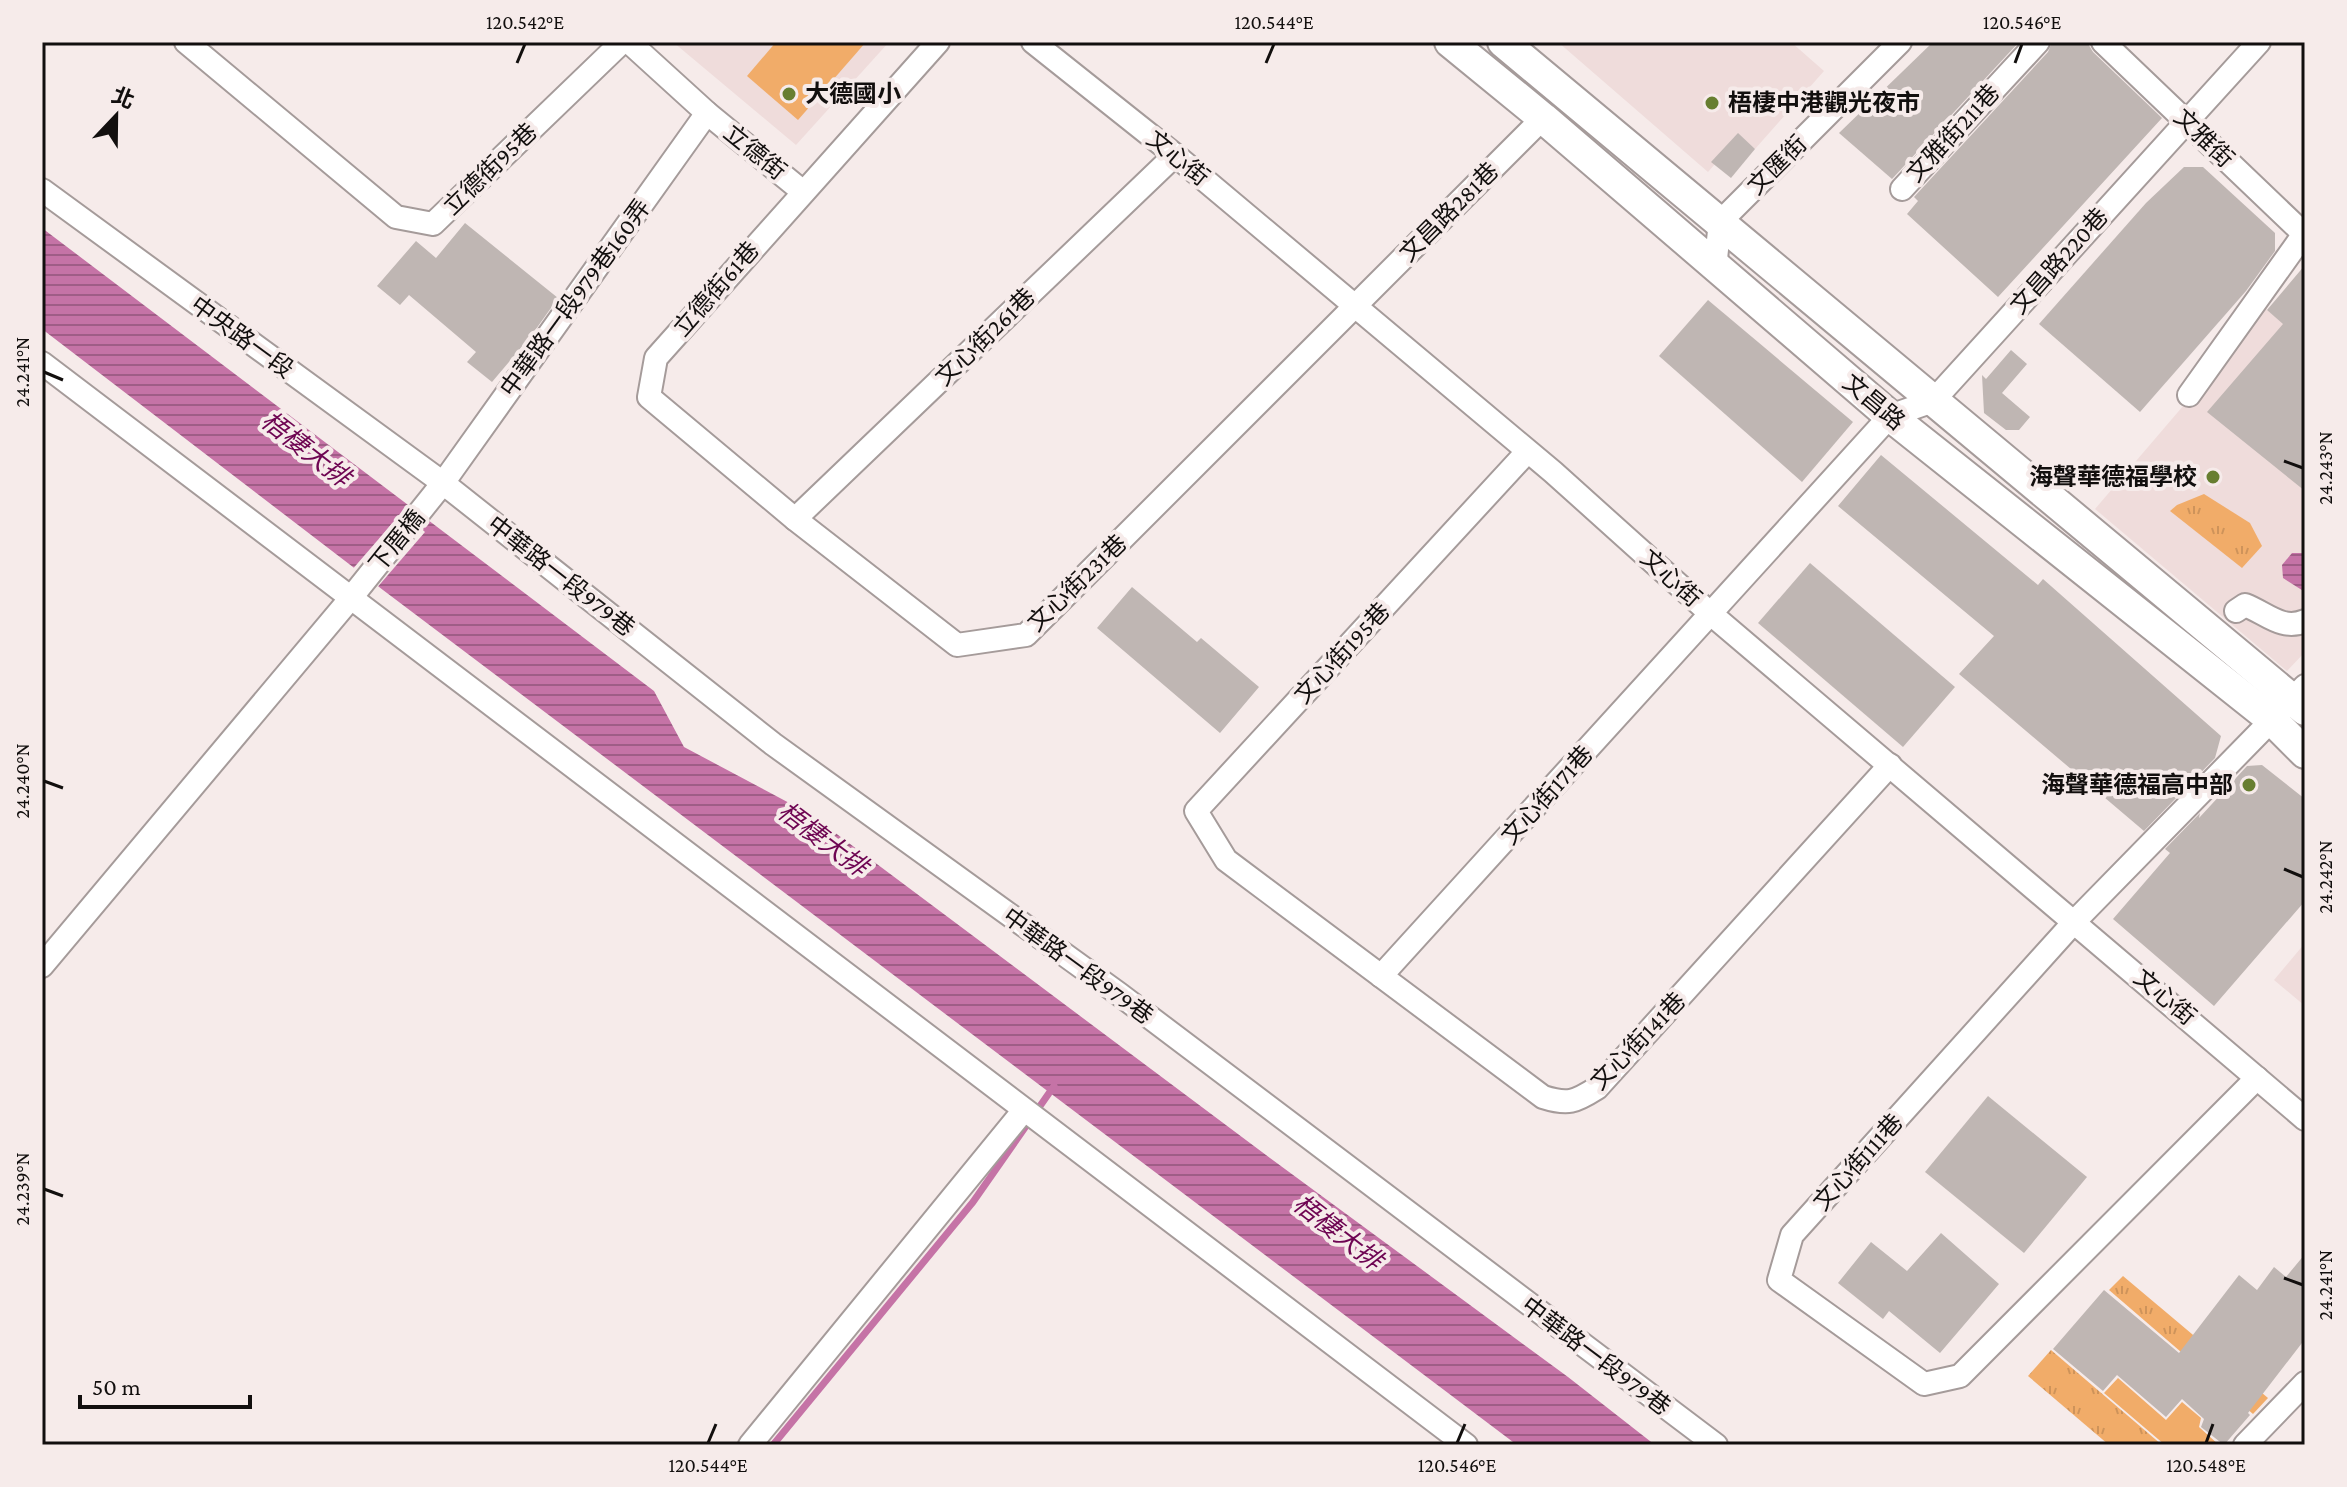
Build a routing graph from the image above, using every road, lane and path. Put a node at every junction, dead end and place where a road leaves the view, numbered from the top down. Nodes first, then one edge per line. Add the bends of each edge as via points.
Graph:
1 (186, 42) edge
2 (622, 42) edge
3 (629, 42) edge
4 (938, 42) edge
5 (1033, 42) edge
6 (1450, 42) edge
7 (1503, 42) edge
8 (1900, 42) edge
9 (2038, 42) edge
10 (2103, 42) edge
11 (2259, 42) edge
12 (707, 113) junction
13 (1543, 118) junction
14 (2185, 120) junction
15 (1175, 155) junction
16 (1902, 189) dead end
17 (42, 190) edge
18 (802, 191) junction
19 (1720, 222) junction
20 (2305, 234) edge
21 (1715, 268) junction
22 (1356, 307) junction
23 (42, 363) edge
24 (2189, 395) dead end
25 (649, 397) joint
26 (1933, 401) junction
27 (1890, 416) junction
28 (1527, 452) junction
29 (443, 483) junction
30 (795, 519) junction
31 (350, 599) junction
32 (2236, 611) dead end
33 (1711, 614) junction
34 (2305, 621) edge
35 (2293, 703) edge
36 (2305, 753) edge
37 (1890, 765) junction
38 (1226, 860) joint
39 (2075, 921) junction
40 (42, 966) edge
41 (1381, 976) junction
42 (2257, 1078) junction
43 (1024, 1110) junction
44 (2305, 1119) edge
45 (2305, 1383) edge
46 (750, 1445) edge
47 (1466, 1445) edge
48 (1716, 1445) edge
49 (2245, 1445) edge

1 - 2 street, 立德街95巷 via 396,217 433,224
3 - 12 street, 立德街
4 - 18 street, 立德街
5 - 15 street, 文心街
6 - 13 street, 文昌路
7 - 19 street, 文昌路
8 - 19 street, 文匯街
9 - 16 street, 文雅街211巷
10 - 14 street, 文雅街
11 - 14 street, 文昌路220巷
12 - 18 street, 立德街
12 - 29 street, 中華路一段979巷160弄
13 - 21 street, 文昌路
13 - 22 street, 文昌路281巷
14 - 20 street, 文雅街
14 - 26 street, 文昌路220巷
15 - 22 street, 文心街
15 - 30 street, 文心街261巷
17 - 29 street, 中央路一段
18 - 25 street, 立德街61巷 via 656,358
19 - 21 street
19 - 26 street, 文昌路
20 - 24 street
21 - 27 street, 文昌路
22 - 28 street, 文心街
22 - 30 street, 文心街231巷 via 1026,635 957,645
23 - 31 street
25 - 30 street, 文心街231巷
26 - 27 street
26 - 35 street, 文昌路
27 - 33 street, 文心街171巷
27 - 35 street, 文昌路
28 - 33 street, 文心街
28 - 38 street, 文心街195巷 via 1196,811
29 - 31 street, 下厝橋
29 - 48 street, 中華路一段979巷 via 773,744 1119,994
31 - 40 street, 下厝橋
31 - 43 street
32 - 34 street via 2245,605 2276,622
33 - 37 street, 文心街
33 - 41 street, 文心街171巷
35 - 36 street, 文昌路
35 - 39 street
37 - 39 street, 文心街
37 - 41 street, 文心街141巷 via 1617,1067 1579,1100 1562,1103 1543,1097
38 - 41 street, 文心街141巷
39 - 42 street, 文心街
39 - 42 street, 文心街111巷 via 1792,1235 1779,1280 1924,1384 1960,1376
42 - 44 street, 文心街
43 - 46 street
43 - 47 street
45 - 49 street

